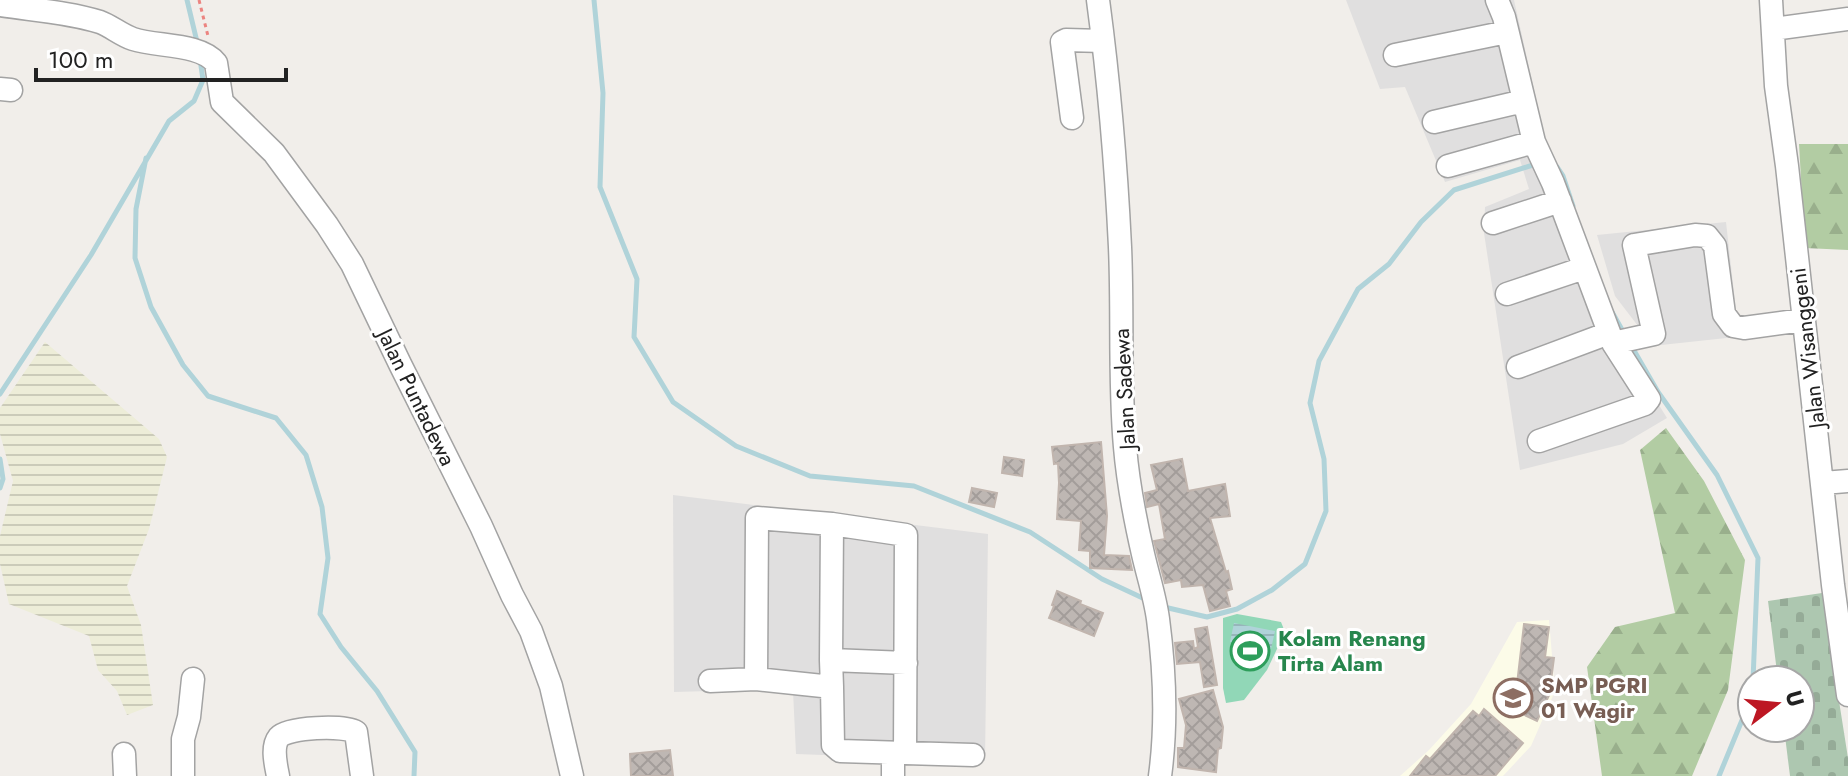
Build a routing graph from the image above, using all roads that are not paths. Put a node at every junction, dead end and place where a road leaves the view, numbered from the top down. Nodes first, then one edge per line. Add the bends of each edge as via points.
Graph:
1 (1098, 0) edge
2 (1497, 0) edge
3 (1771, 0) edge
4 (0, 5) edge
5 (1848, 19) edge
6 (1774, 29) junction
7 (1507, 32) junction
8 (1103, 41) junction
9 (1395, 55) dead end
10 (1524, 101) junction
11 (1072, 118) dead end
12 (1434, 122) dead end
13 (1536, 147) junction
14 (1448, 166) dead end
15 (1556, 192) junction
16 (1493, 223) dead end
17 (1584, 268) junction
18 (1507, 294) dead end
19 (1803, 320) junction
20 (1614, 339) junction
21 (1518, 367) dead end
22 (1539, 441) dead end
23 (1848, 481) edge
24 (1823, 483) junction
25 (832, 524) junction
26 (831, 660) junction
27 (906, 663) junction
28 (193, 679) dead end
29 (756, 679) junction
30 (710, 681) dead end
31 (832, 687) junction
32 (1848, 695) edge
33 (899, 753) junction
34 (973, 755) dead end
35 (183, 776) edge
36 (278, 776) edge
37 (362, 776) edge
38 (572, 776) edge
39 (893, 776) edge
40 (1160, 776) edge

1 - 8 street, Jalan Sadewa
2 - 7 street
3 - 6 street, Jalan Wisanggeni
4 - 38 street, Jalan Puntadewa via 102,22 132,39 203,54 216,63 222,102 274,153 352,264 531,631 551,686
5 - 6 street
6 - 19 street, Jalan Wisanggeni
7 - 9 street
7 - 10 street
8 - 11 street via 1062,42
8 - 40 street, Jalan Sadewa via 1120,249 1125,447 1158,617 1166,708
10 - 12 street
10 - 13 street
13 - 14 street
13 - 15 street
15 - 16 street
15 - 17 street
17 - 18 street
17 - 20 street
19 - 20 street via 1733,326 1724,314 1715,246 1707,236 1695,235 1634,245 1654,334
19 - 24 street, Jalan Wisanggeni
20 - 21 street
20 - 22 street via 1649,399
23 - 24 street
24 - 32 street, Jalan Wisanggeni
25 - 26 street
25 - 27 street via 906,535
25 - 29 street via 757,518
26 - 27 street
26 - 31 street
27 - 33 street
28 - 35 street
29 - 30 street
29 - 31 street
31 - 33 street via 833,745 840,751
33 - 34 street
33 - 39 street
36 - 37 street via 275,754 283,734 343,728 356,732

